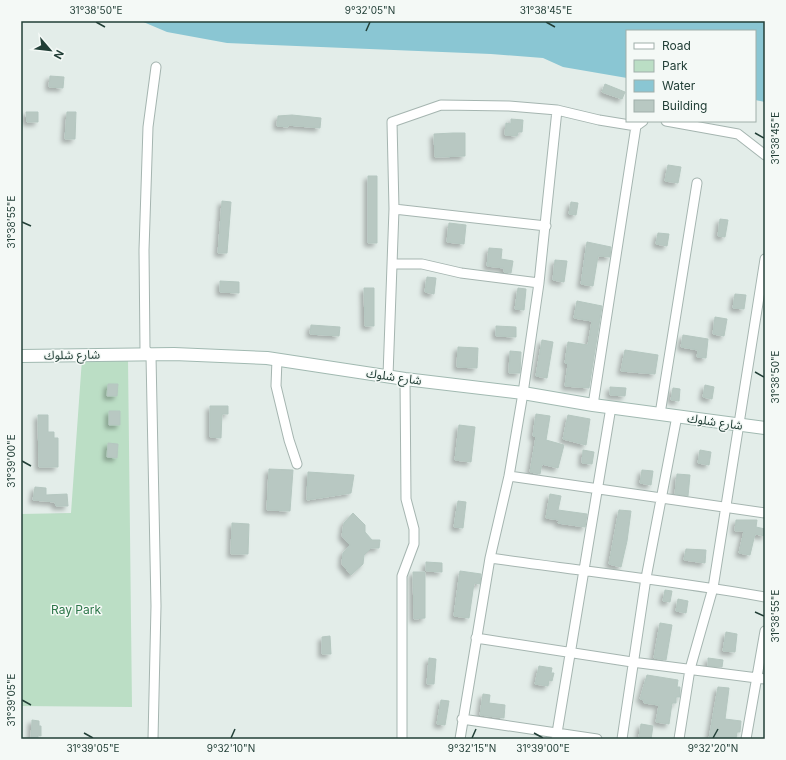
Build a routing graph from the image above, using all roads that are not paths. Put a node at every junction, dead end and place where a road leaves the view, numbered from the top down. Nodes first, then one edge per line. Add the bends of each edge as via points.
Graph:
1 (156, 67) dead end
2 (557, 110) junction
3 (672, 122) edge
4 (640, 124) edge
5 (765, 155) edge
6 (697, 183) dead end
7 (394, 209) junction
8 (546, 226) junction
9 (765, 259) edge
10 (392, 264) junction
11 (539, 283) junction
12 (762, 298) edge
13 (21, 356) edge
14 (151, 356) junction
15 (277, 359) junction
16 (388, 376) junction
17 (406, 379) junction
18 (524, 393) junction
19 (593, 405) junction
20 (611, 407) junction
21 (660, 414) junction
22 (677, 416) junction
23 (739, 426) junction
24 (765, 428) edge
25 (297, 464) dead end
26 (509, 476) junction
27 (597, 490) junction
28 (662, 497) junction
29 (725, 506) junction
30 (765, 513) edge
31 (490, 558) junction
32 (584, 572) junction
33 (646, 578) junction
34 (713, 588) junction
35 (765, 597) edge
36 (765, 631) edge
37 (476, 638) junction
38 (571, 652) junction
39 (632, 662) junction
40 (690, 669) junction
41 (760, 678) edge
42 (462, 719) junction
43 (557, 736) edge
44 (154, 739) edge
45 (402, 739) edge
46 (460, 739) edge
47 (597, 739) edge
48 (622, 739) edge
49 (680, 739) edge
50 (746, 739) edge

1 - 14 street via 148,127 144,250 146,349
2 - 4 street via 599,120
2 - 7 street via 442,104 392,122
2 - 8 street
3 - 5 street via 738,134
4 - 19 street
6 - 21 street
7 - 8 street
7 - 10 street
8 - 11 street
9 - 12 street
10 - 11 street via 422,264 461,273
10 - 16 street
11 - 18 street
12 - 23 street
13 - 14 street, شارع شلوك
14 - 15 street, شارع شلوك via 174,354
14 - 44 street via 156,606
15 - 16 street, شارع شلوك
15 - 25 street via 276,386
16 - 17 street, شارع شلوك
17 - 18 street, شارع شلوك
17 - 45 street via 406,499 414,529 414,544 402,576
18 - 19 street, شارع شلوك
18 - 26 street
19 - 20 street, شارع شلوك
20 - 21 street, شارع شلوك
20 - 27 street
21 - 22 street, شارع شلوك
22 - 23 street, شارع شلوك
22 - 28 street
23 - 24 street, شارع شلوك
23 - 29 street
26 - 27 street
26 - 31 street
27 - 28 street
27 - 32 street
28 - 29 street
28 - 33 street
29 - 30 street
29 - 34 street
31 - 32 street
31 - 37 street
32 - 33 street
32 - 38 street
33 - 34 street
33 - 39 street
34 - 35 street
34 - 40 street
36 - 41 street
37 - 38 street
37 - 42 street
38 - 39 street
38 - 43 street
39 - 40 street
39 - 48 street
40 - 41 street
40 - 49 street
41 - 50 street
42 - 43 street
42 - 46 street
43 - 47 street

